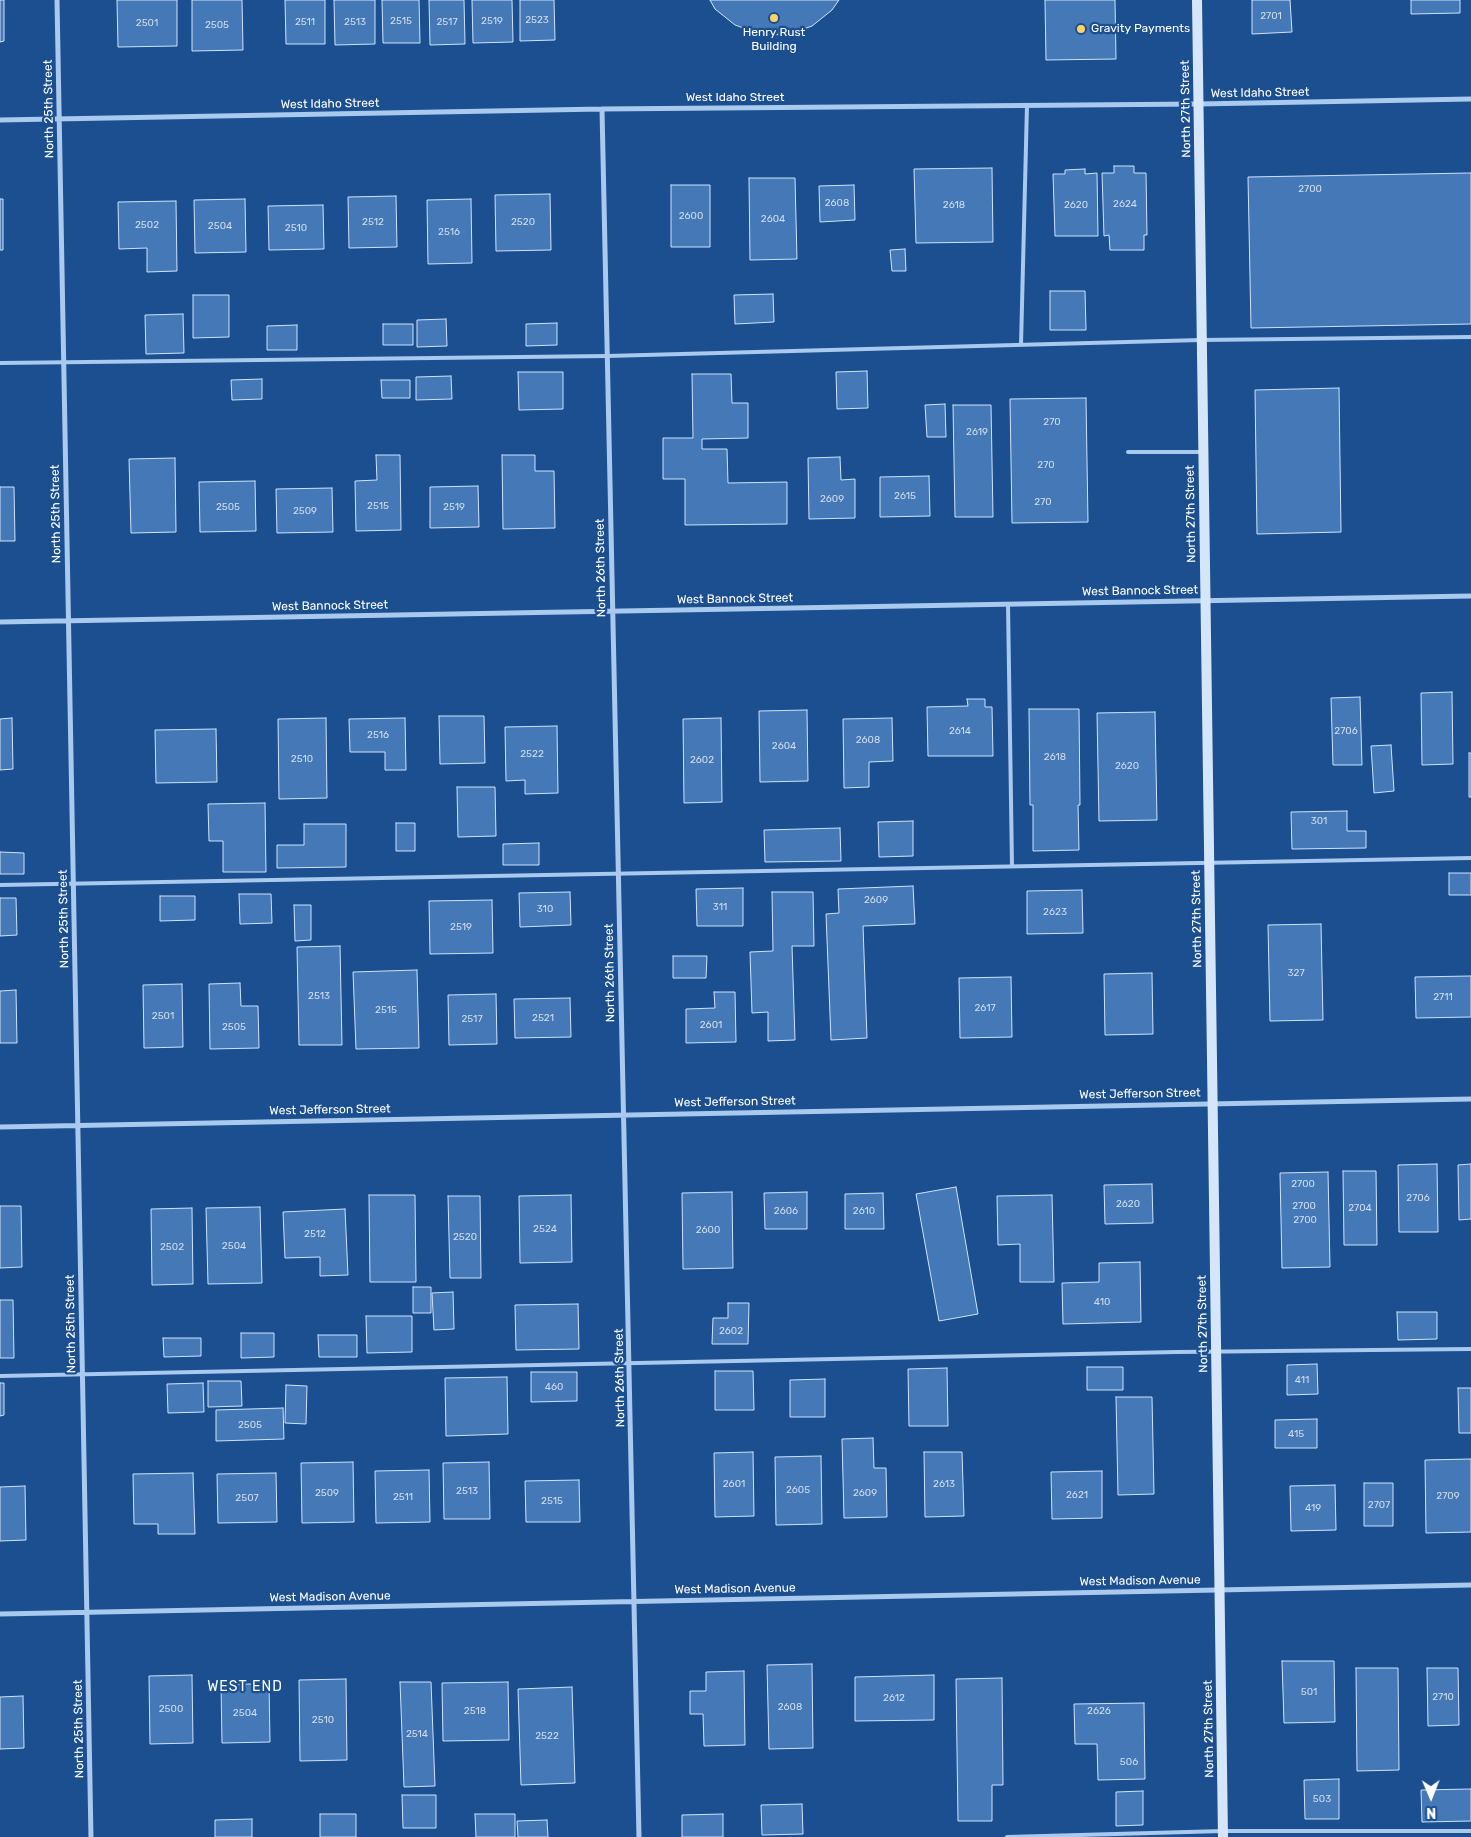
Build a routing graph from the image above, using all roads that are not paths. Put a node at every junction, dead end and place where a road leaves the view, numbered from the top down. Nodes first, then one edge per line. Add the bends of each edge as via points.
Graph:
1 (57, 0) edge
2 (1197, 0) edge
3 (1471, 100) edge
4 (1198, 104) junction
5 (1027, 105) junction
6 (602, 109) junction
7 (59, 119) junction
8 (0, 120) edge
9 (1471, 337) edge
10 (1201, 340) junction
11 (1021, 345) junction
12 (607, 356) junction
13 (0, 362) edge
14 (64, 362) junction
15 (1128, 452) dead end
16 (1203, 452) junction
17 (1471, 596) edge
18 (1205, 600) junction
19 (1008, 604) junction
20 (612, 611) junction
21 (68, 621) junction
22 (0, 622) edge
23 (1471, 858) edge
24 (1209, 863) junction
25 (1012, 866) junction
26 (618, 874) junction
27 (73, 884) junction
28 (0, 885) edge
29 (1471, 1099) edge
30 (1213, 1103) junction
31 (623, 1114) junction
32 (78, 1125) junction
33 (0, 1127) edge
34 (1471, 1350) edge
35 (1216, 1352) junction
36 (629, 1364) junction
37 (82, 1375) junction
38 (0, 1376) edge
39 (1471, 1585) edge
40 (1220, 1589) junction
41 (635, 1601) junction
42 (86, 1612) junction
43 (0, 1614) edge
44 (1471, 1831) edge
45 (1223, 1834) edge
46 (91, 1837) edge
47 (639, 1837) edge
48 (1007, 1837) edge

1 - 7 street, North 25th Street
2 - 4 street, North 27th Street
3 - 4 street, West Idaho Street
4 - 5 street, West Idaho Street
4 - 10 street, North 27th Street
5 - 6 street, West Idaho Street
5 - 11 lane
6 - 7 street, West Idaho Street
6 - 12 street, North 26th Street
7 - 8 street, West Idaho Street
7 - 14 street, North 25th Street
9 - 10 lane
10 - 11 lane
10 - 16 street, North 27th Street
11 - 12 lane
12 - 14 lane
12 - 20 street, North 26th Street
13 - 14 lane
14 - 21 street, North 25th Street
15 - 16 lane
16 - 18 street, North 27th Street
17 - 18 street, West Bannock Street
18 - 19 street, West Bannock Street
18 - 24 street, North 27th Street
19 - 20 street, West Bannock Street
19 - 25 lane
20 - 21 street, West Bannock Street
20 - 26 street, North 26th Street
21 - 22 street, West Bannock Street
21 - 27 street, North 25th Street
23 - 24 lane
24 - 25 lane
24 - 30 street, North 27th Street
25 - 26 lane
26 - 27 lane
26 - 31 street, North 26th Street
27 - 28 lane
27 - 32 street, North 25th Street
29 - 30 street, West Jefferson Street
30 - 31 street, West Jefferson Street
30 - 35 street, North 27th Street
31 - 32 street, West Jefferson Street
31 - 36 street, North 26th Street
32 - 33 street, West Jefferson Street
32 - 37 street, North 25th Street
34 - 35 lane
35 - 36 lane
35 - 40 street, North 27th Street
36 - 37 lane
36 - 41 street, North 26th Street
37 - 38 lane
37 - 42 street, North 25th Street
39 - 40 street, West Madison Avenue
40 - 41 street, West Madison Avenue
40 - 45 street, North 27th Street
41 - 42 street, West Madison Avenue
41 - 47 street, North 26th Street
42 - 43 street, West Madison Avenue
42 - 46 street, North 25th Street
44 - 45 lane
45 - 48 lane

